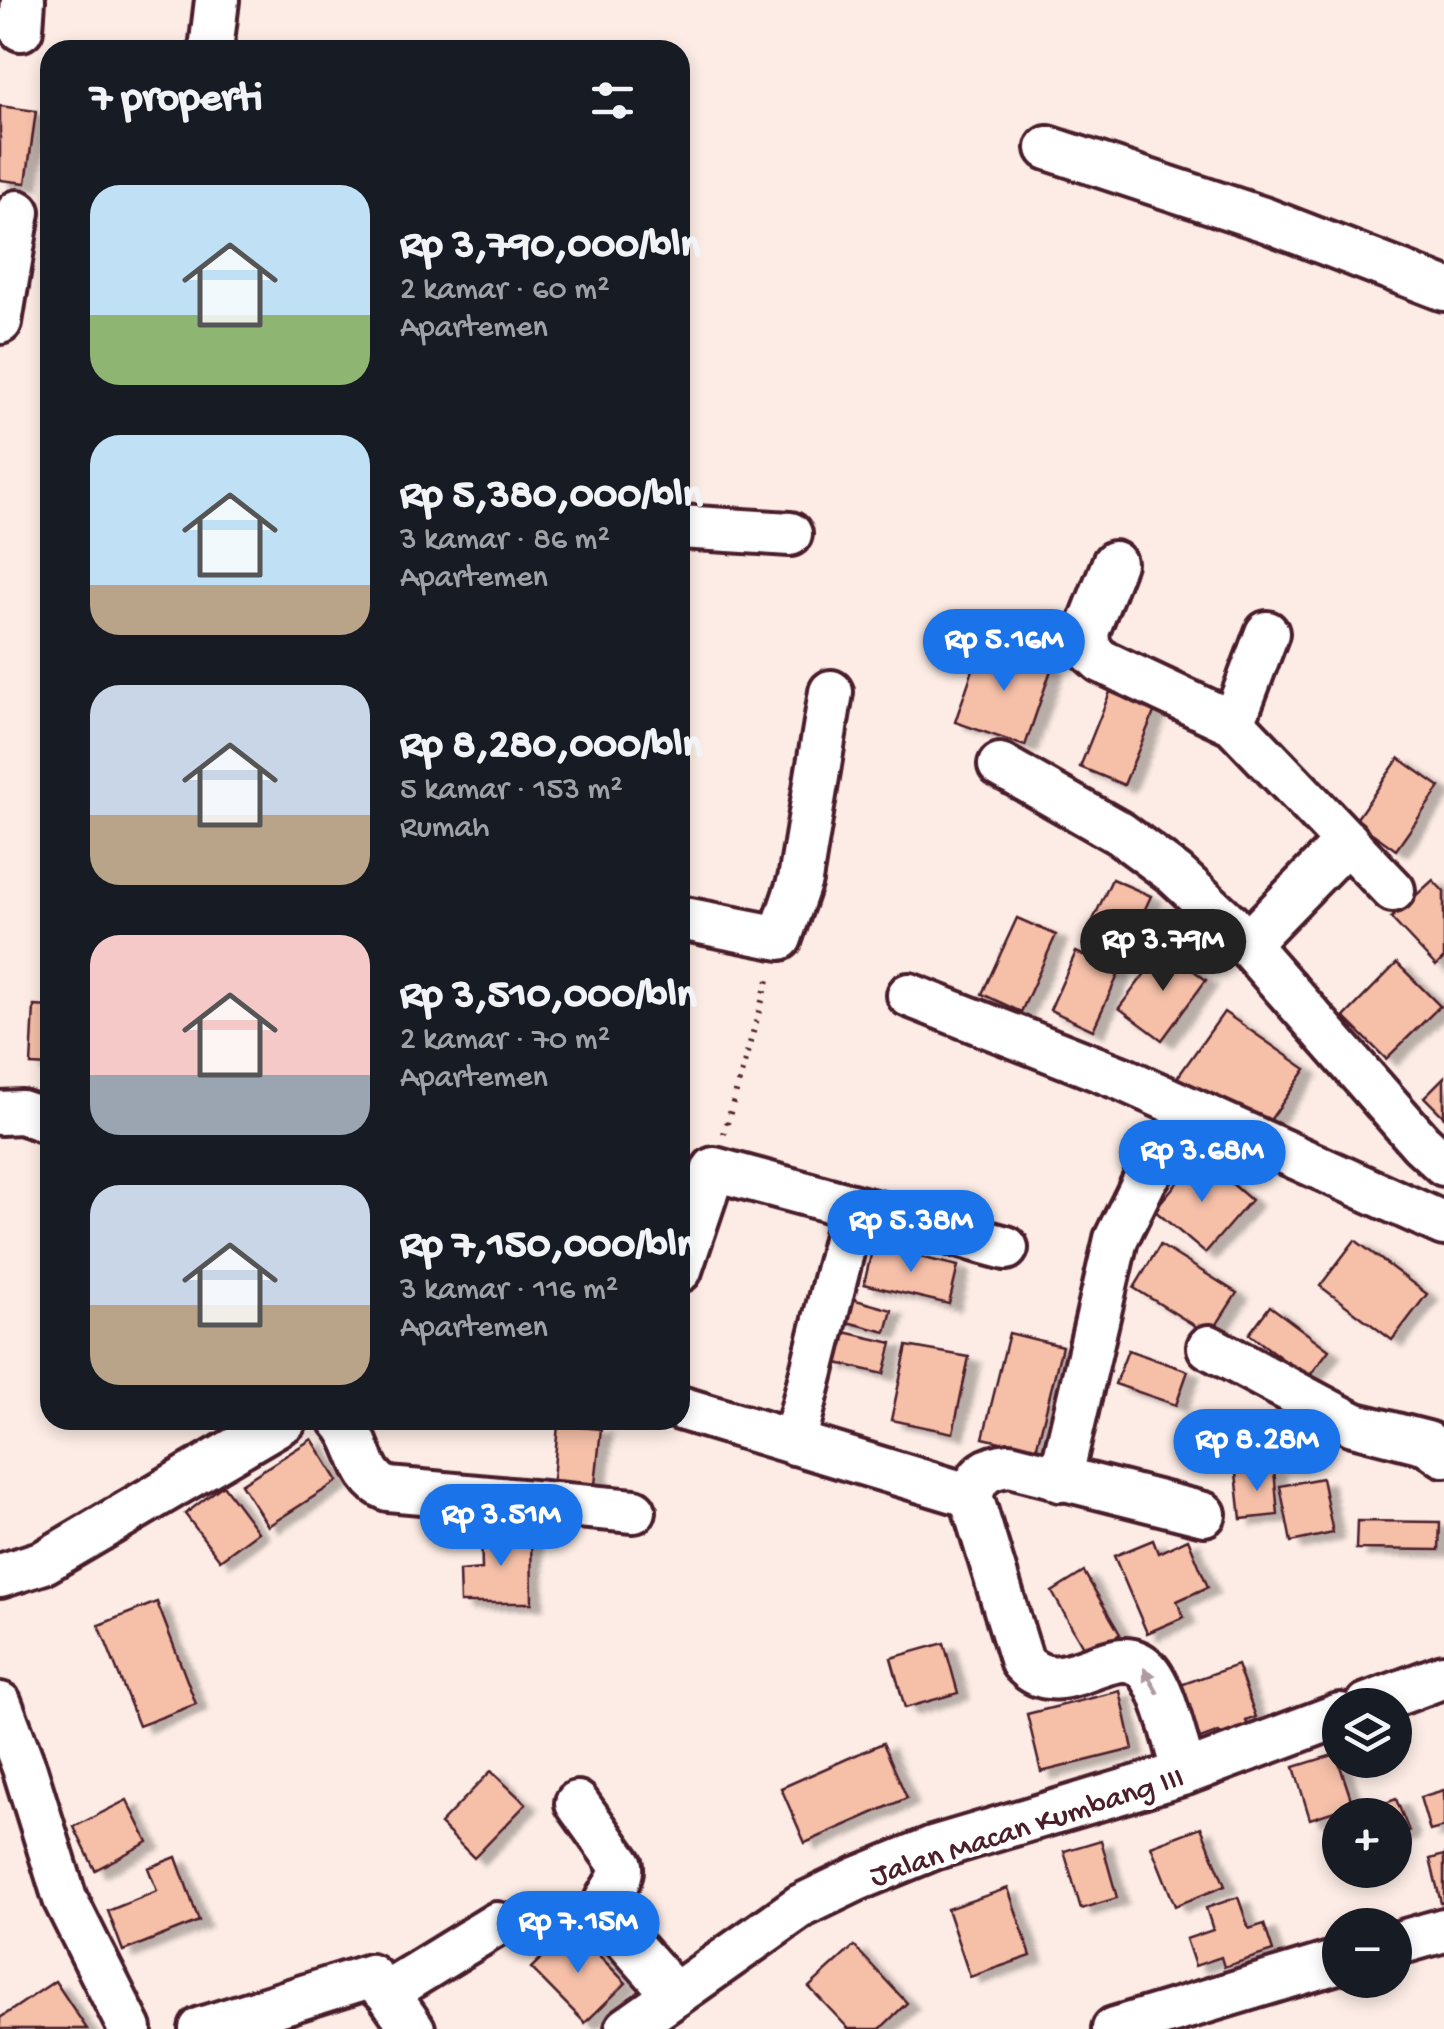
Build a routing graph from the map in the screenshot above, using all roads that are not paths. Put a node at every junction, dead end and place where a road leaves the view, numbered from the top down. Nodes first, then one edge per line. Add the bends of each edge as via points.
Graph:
1 (217, 0) edge
2 (212, 40) edge
3 (1048, 148) dead end
4 (23, 213) edge
5 (1444, 289) edge
6 (0, 322) edge
7 (690, 528) edge
8 (790, 534) dead end
9 (1114, 563) dead end
10 (1267, 632) dead end
11 (830, 692) dead end
12 (1233, 723) junction
13 (1000, 765) dead end
14 (1347, 841) junction
15 (1393, 890) dead end
16 (690, 920) edge
17 (1248, 944) junction
18 (910, 995) dead end
19 (0, 1112) edge
20 (1192, 1112) junction
21 (40, 1119) edge
22 (1444, 1164) edge
23 (853, 1208) junction
24 (1444, 1224) edge
25 (690, 1240) edge
26 (1006, 1248) dead end
27 (1209, 1347) dead end
28 (690, 1411) edge
29 (268, 1430) edge
30 (350, 1430) edge
31 (794, 1443) junction
32 (1444, 1455) edge
33 (1060, 1480) junction
34 (971, 1496) junction
35 (634, 1511) dead end
36 (1204, 1514) dead end
37 (0, 1576) edge
38 (1444, 1676) edge
39 (1412, 1688) edge
40 (0, 1704) edge
41 (1322, 1722) edge
42 (1184, 1772) junction
43 (577, 1803) dead end
44 (497, 1924) dead end
45 (1444, 1930) edge
46 (1412, 1939) edge
47 (1322, 1965) edge
48 (388, 1992) junction
49 (675, 1995) junction
50 (130, 2029) edge
51 (201, 2029) edge
52 (414, 2029) edge
53 (627, 2029) edge
54 (1114, 2029) edge

1 - 2 street
3 - 5 street via 1266,220
4 - 6 street
7 - 8 street
9 - 12 street via 1087,632 1089,650
10 - 12 street
11 - 16 street via 800,880 780,938
12 - 14 street
13 - 17 street via 1121,834 1175,874
14 - 15 street
14 - 17 street
17 - 22 street
18 - 20 street
19 - 21 street
20 - 24 street
20 - 33 street via 1116,1239
23 - 25 street via 714,1169
23 - 26 street
23 - 31 street
27 - 32 street via 1354,1424 1427,1443
28 - 31 street
29 - 37 street via 44,1562
30 - 35 street via 371,1479 388,1489
31 - 34 street
33 - 34 street via 998,1466 980,1476
33 - 36 street
42 -> 34 street via 1144,1667 1116,1661 1060,1678 1036,1674 1022,1662
38 - 39 street
40 - 50 street via 66,1900
41 - 42 street, Jalan Macan Kumbang III
42 - 49 street, Jalan Macan Kumbang III via 933,1848 858,1879 801,1906
43 - 49 street via 621,1864 604,1914
44 - 48 street
45 - 46 street
47 - 54 street
48 - 51 street via 364,1976
48 - 52 street
49 - 53 street, Jalan Macan Kumbang III

